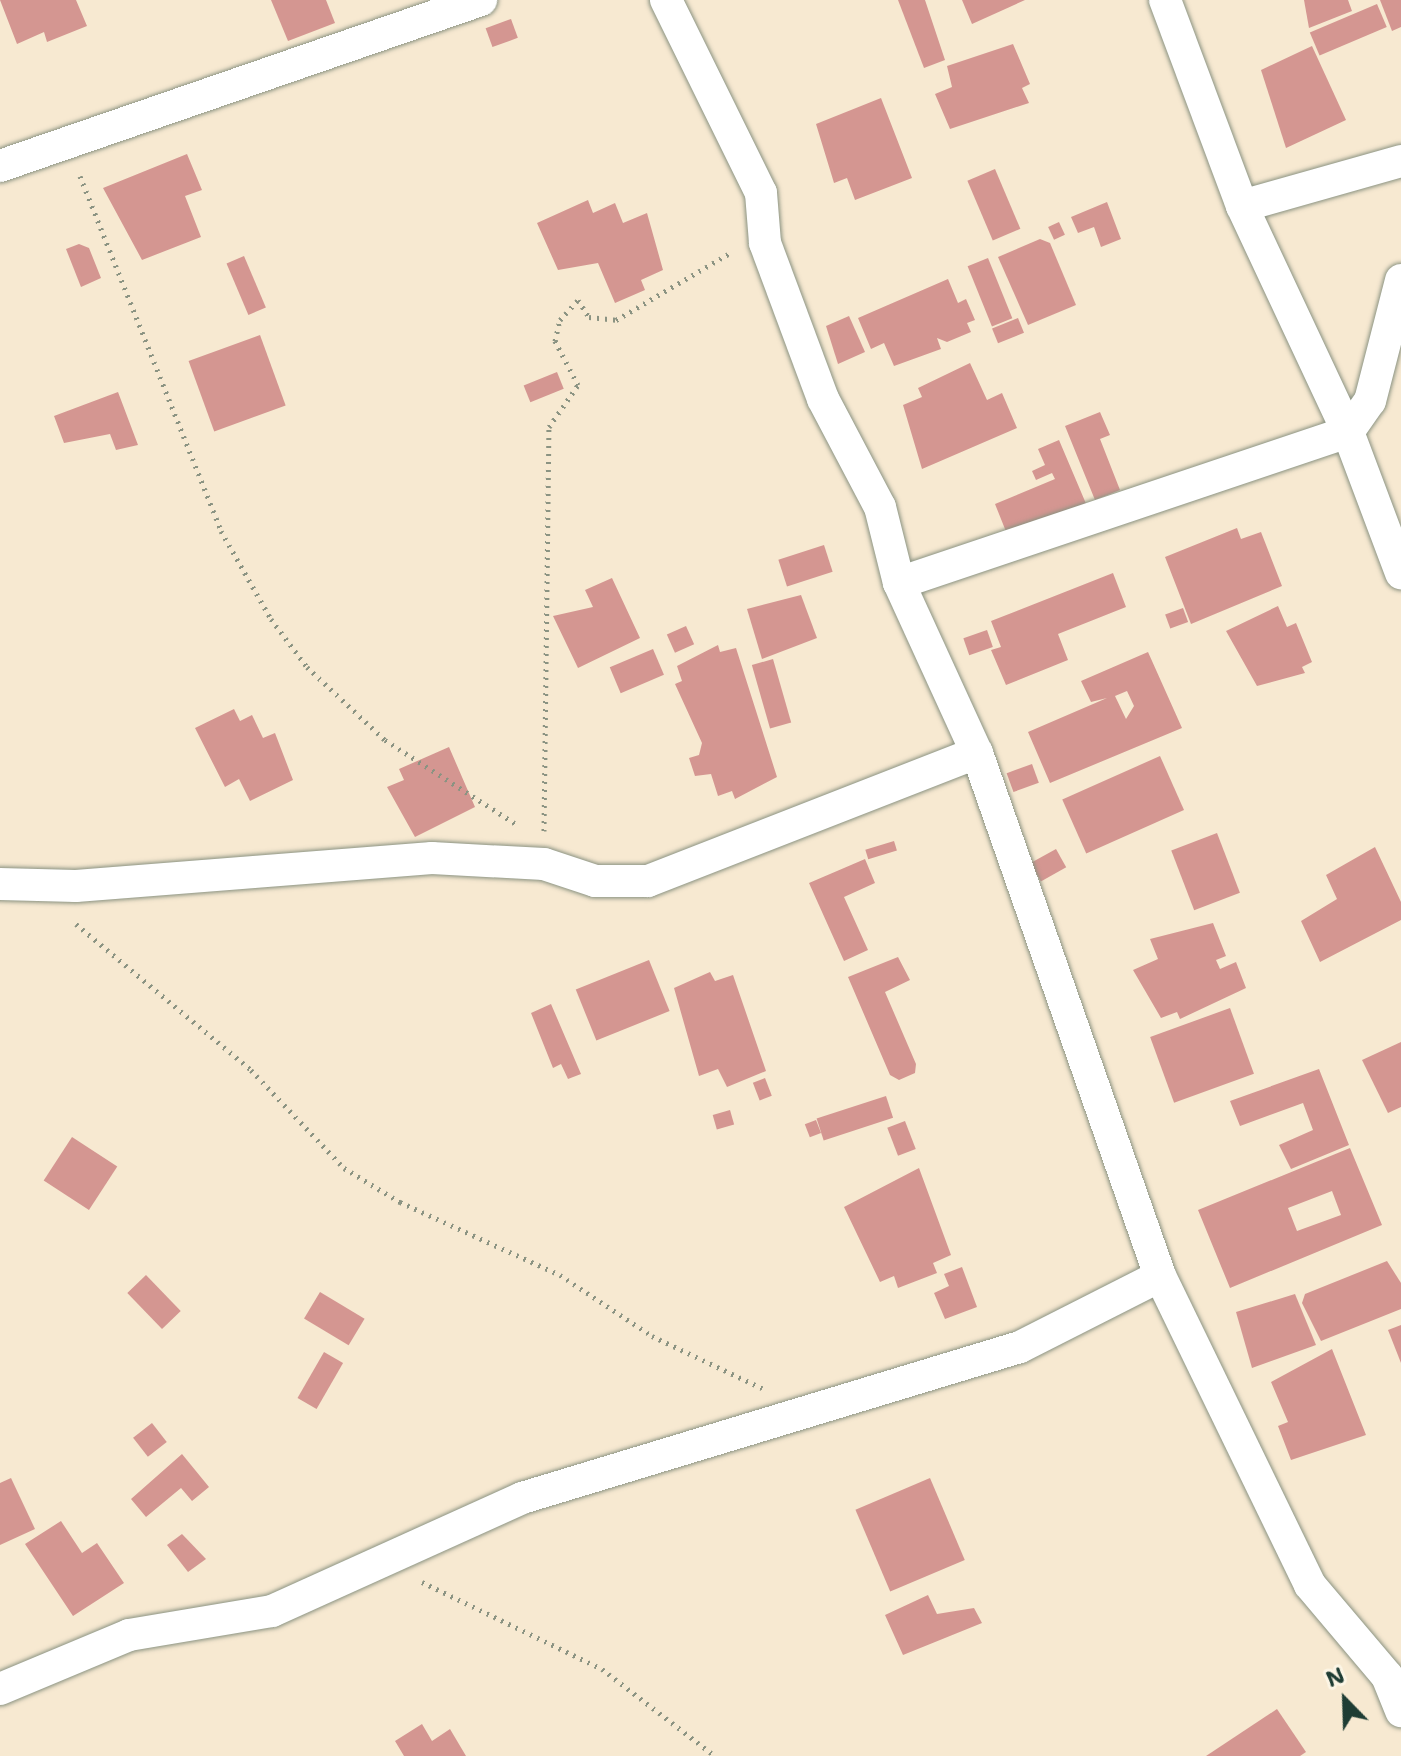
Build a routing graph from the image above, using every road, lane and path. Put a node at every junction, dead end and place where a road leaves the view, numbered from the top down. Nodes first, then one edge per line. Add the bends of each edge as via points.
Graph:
1 (481, 0) edge
2 (666, 0) edge
3 (1165, 0) edge
4 (65, 138) junction
5 (1401, 161) edge
6 (0, 166) edge
7 (1242, 206) junction
8 (765, 243) junction
9 (1401, 280) edge
10 (1348, 432) junction
11 (1401, 573) edge
12 (899, 583) junction
13 (977, 753) junction
14 (0, 884) edge
15 (63, 916) dead end
16 (1160, 1276) junction
17 (819, 1411) junction
18 (381, 1562) junction
19 (0, 1689) edge
20 (1401, 1711) edge
21 (715, 1756) edge

1 - 4 street
2 - 8 street via 761,193
3 - 7 street
4 - 6 street
4 - 8 path via 221,531 271,619 307,667 385,740 487,811 544,838 549,427 578,385 555,341 560,320 578,300 589,317 616,320 677,288 697,267
5 - 7 street
7 - 10 street
8 - 12 street via 823,399 880,507
9 - 10 street via 1370,401
10 - 11 street
10 - 12 street
12 - 13 street
13 - 14 street via 648,881 595,881 493,858 432,858 76,886
13 - 16 street
15 - 17 path via 251,1070 323,1149 374,1188 560,1275 683,1353
16 - 17 street via 1020,1347
16 - 20 street via 1310,1585 1387,1676
17 - 18 street via 522,1498
18 - 19 street via 272,1611 129,1635
18 - 21 path via 602,1669

